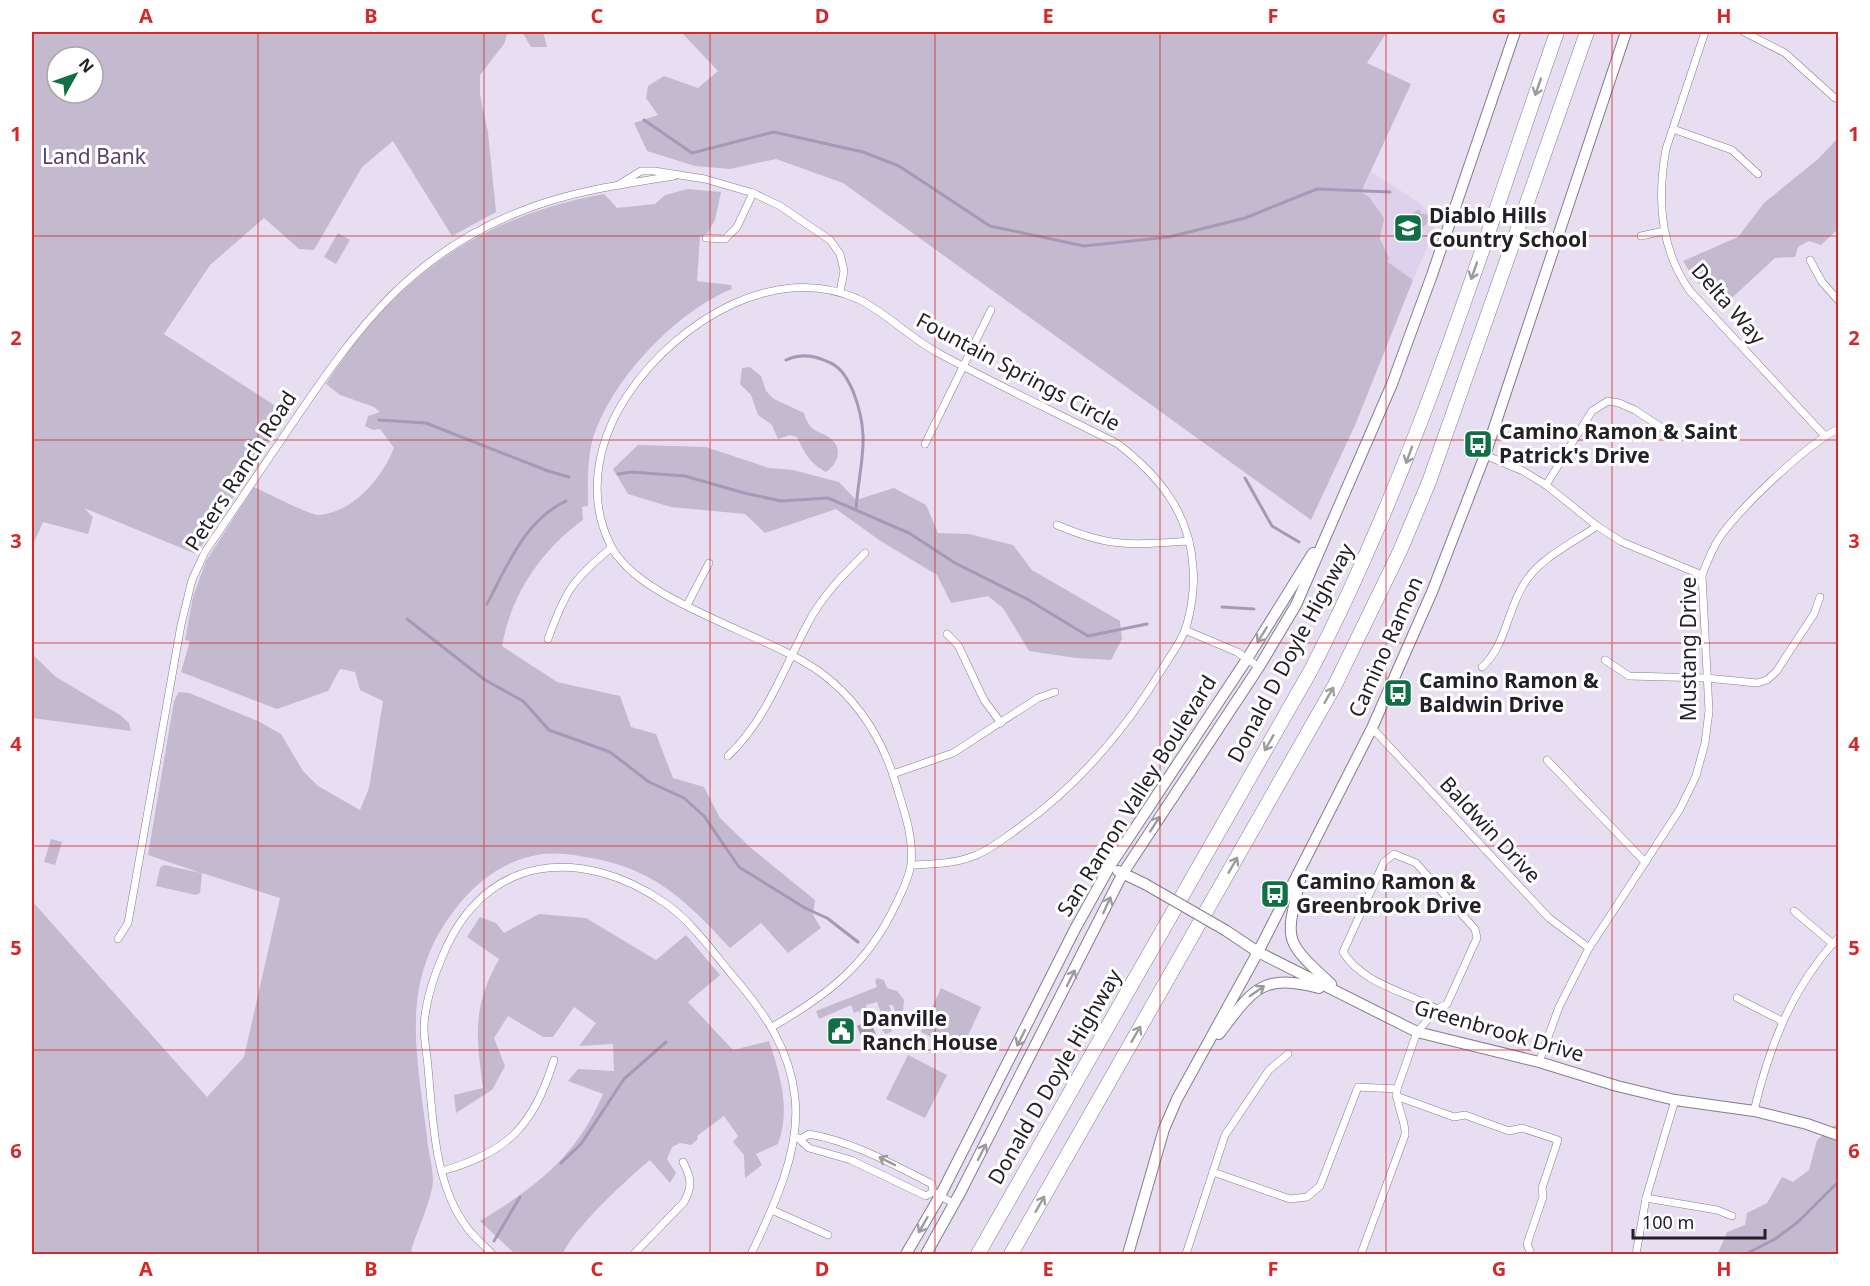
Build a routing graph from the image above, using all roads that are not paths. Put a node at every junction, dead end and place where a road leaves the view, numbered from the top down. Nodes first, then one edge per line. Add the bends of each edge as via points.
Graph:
1 (1516, 32) edge
2 (1557, 32) edge
3 (1587, 32) edge
4 (1626, 32) edge
5 (1705, 32) edge
6 (1744, 32) edge
7 (1834, 98) dead end
8 (1673, 129) junction
9 (1758, 174) dead end
10 (753, 193) junction
11 (1664, 231) junction
12 (1641, 236) dead end
13 (706, 238) dead end
14 (1810, 260) dead end
15 (840, 292) junction
16 (1839, 300) edge
17 (991, 310) dead end
18 (963, 367) junction
19 (1839, 429) edge
20 (1668, 432) dead end
21 (1825, 436) junction
22 (925, 444) dead end
23 (1485, 456) junction
24 (1546, 485) junction
25 (1057, 525) dead end
26 (1330, 525) junction
27 (1597, 526) junction
28 (1189, 541) junction
29 (611, 548) junction
30 (865, 553) dead end
31 (709, 563) dead end
32 (1702, 575) junction
33 (1820, 597) dead end
34 (687, 605) junction
35 (1185, 630) junction
36 (947, 634) dead end
37 (548, 639) dead end
38 (793, 655) junction
39 (1247, 659) junction
40 (1605, 660) dead end
41 (1259, 667) junction
42 (1482, 667) dead end
43 (1706, 678) junction
44 (1055, 692) dead end
45 (1001, 723) junction
46 (1372, 728) junction
47 (728, 756) dead end
48 (1547, 760) dead end
49 (893, 774) junction
50 (1306, 859) junction
51 (1645, 862) junction
52 (911, 865) junction
53 (1110, 866) junction
54 (1123, 873) junction
55 (1794, 911) dead end
56 (118, 939) dead end
57 (1836, 941) edge
58 (1589, 948) junction
59 (1258, 952) junction
60 (1342, 995) junction
61 (1737, 998) dead end
62 (1437, 1009) junction
63 (1782, 1021) junction
64 (772, 1027) junction
65 (1417, 1032) junction
66 (1288, 1054) dead end
67 (554, 1060) dead end
68 (1539, 1062) junction
69 (1193, 1068) junction
70 (1397, 1093) junction
71 (1675, 1100) junction
72 (1754, 1111) junction
73 (1839, 1135) edge
74 (798, 1138) junction
75 (683, 1162) dead end
76 (442, 1171) junction
77 (1213, 1172) junction
78 (937, 1194) junction
79 (1646, 1198) junction
80 (955, 1204) junction
81 (772, 1210) junction
82 (1732, 1216) dead end
83 (828, 1235) dead end
84 (492, 1254) edge
85 (634, 1254) edge
86 (751, 1254) edge
87 (906, 1254) edge
88 (926, 1254) edge
89 (978, 1254) edge
90 (1011, 1254) edge
91 (1128, 1254) edge
92 (1186, 1254) edge
93 (1361, 1254) edge
94 (1531, 1254) edge
95 (1636, 1254) edge

1 - 26 street, San Ramon Valley Boulevard via 1392,384
2 -> 89 highway, Donald D Doyle Highway via 1422,420 1344,606
90 -> 3 highway via 1324,705 1373,610 1430,482
4 - 23 street, Camino Ramon
5 - 8 street, Delta Way
6 - 7 street via 1785,53
8 - 9 street via 1732,150
8 - 11 street, Delta Way via 1662,169
10 - 13 street via 735,229 725,239
10 - 15 street, Peters Ranch Road via 830,240 840,254 844,271
10 - 56 street, Peters Ranch Road via 705,179 641,171 618,185 524,210 476,231 417,271 381,303 351,338 205,552 192,580 128,923
11 - 12 street
11 - 21 street, Delta Way via 1674,264 1690,291
14 - 16 street via 1814,271
15 - 18 street, Fountain Springs Circle via 861,300 922,345
15 - 29 street, Fountain Springs Circle via 792,288 740,301 707,319 651,363 613,422 596,475 597,502
17 - 18 street
18 - 22 street
18 - 28 street, Fountain Springs Circle via 1118,444 1146,465 1182,516
19 - 21 street, Mustang Drive
20 - 24 street via 1635,410 1608,401 1592,411
21 - 32 street, Mustang Drive via 1737,517 1720,537
23 - 24 street
23 - 46 street, Camino Ramon via 1432,592
24 - 27 street
25 - 28 street via 1092,539 1127,545
26 -> 39 street, San Ramon Valley Boulevard
26 - 41 street, San Ramon Valley Boulevard via 1296,605
27 - 32 street via 1622,542
27 - 42 street via 1535,569 1511,608 1497,649
28 - 35 street, Fountain Springs Circle via 1194,584
29 - 34 street, Fountain Springs Circle via 636,576 663,595
29 - 37 street via 578,577 563,598
30 - 38 street via 824,596
31 - 34 street
32 - 43 street, Mustang Drive
33 - 43 street via 1814,614 1767,680 1757,683
34 - 38 street, Fountain Springs Circle
35 - 39 street
35 - 52 street, Fountain Springs Circle via 1145,698 1080,778 1036,816 975,856
36 - 45 street via 958,645 984,700
38 - 47 street via 749,732
38 - 49 street, Fountain Springs Circle via 842,689 861,710
39 - 41 street
39 - 53 street, San Ramon Valley Boulevard
40 - 43 street via 1629,676
54 -> 41 street, San Ramon Valley Boulevard
43 - 51 street, Mustang Drive via 1709,711 1696,776
44 - 45 street via 1038,698
45 - 49 street via 953,753
46 - 50 street, Camino Ramon
46 - 58 street, Baldwin Drive via 1549,918
48 - 51 street
49 - 52 street, Fountain Springs Circle via 909,827
50 - 59 street, Camino Ramon
50 - 60 street via 1293,908 1291,936 1301,957
51 - 58 street, Mustang Drive
52 - 64 street, Fountain Springs Circle via 887,923 845,979
53 - 54 street, Greenbrook Drive
53 -> 78 street, San Ramon Valley Boulevard
54 - 59 street, Greenbrook Drive, bridge
80 -> 54 street, San Ramon Valley Boulevard
55 - 57 street
57 - 63 street via 1804,981
58 - 68 street, Mustang Drive via 1558,1007
59 - 60 street, Greenbrook Drive
59 - 69 street, Camino Ramon
60 - 65 street, Greenbrook Drive
69 -> 60 street via 1245,1001 1270,983 1308,985
61 - 63 street
62 - 62 street via 1390,990 1352,965 1343,952 1384,861 1394,854 1416,863 1475,929 1477,938 1447,1005
62 - 65 street
63 - 72 street via 1765,1065
64 - 74 street via 788,1063
64 - 76 street via 691,926 667,904 642,889 587,869 557,867 506,879 484,893 466,913 448,942 431,983 424,1027
65 - 68 street, Greenbrook Drive
65 - 70 street
66 - 77 street via 1269,1070 1225,1135
67 - 76 street via 536,1107 516,1133 476,1161
68 - 71 street, Greenbrook Drive
69 - 91 street, Camino Ramon via 1164,1129
70 - 77 street via 1359,1087 1320,1186 1307,1197 1290,1199
70 - 93 street via 1405,1135
70 - 94 street via 1454,1117 1464,1114 1509,1131 1522,1128 1558,1140 1527,1244
71 - 72 street, Greenbrook Drive
71 - 79 street
72 - 73 street, Greenbrook Drive
74 - 78 street via 809,1148 851,1160 926,1196
78 -> 74 street via 932,1184 863,1149 809,1134
74 - 81 street
75 - 85 street via 691,1177 684,1202
76 - 84 street via 450,1197 468,1229
77 - 92 street
78 - 80 street
78 -> 87 street, San Ramon Valley Boulevard
79 - 82 street
79 - 95 street
80 - 88 street, San Ramon Valley Boulevard
81 - 83 street
81 - 86 street

